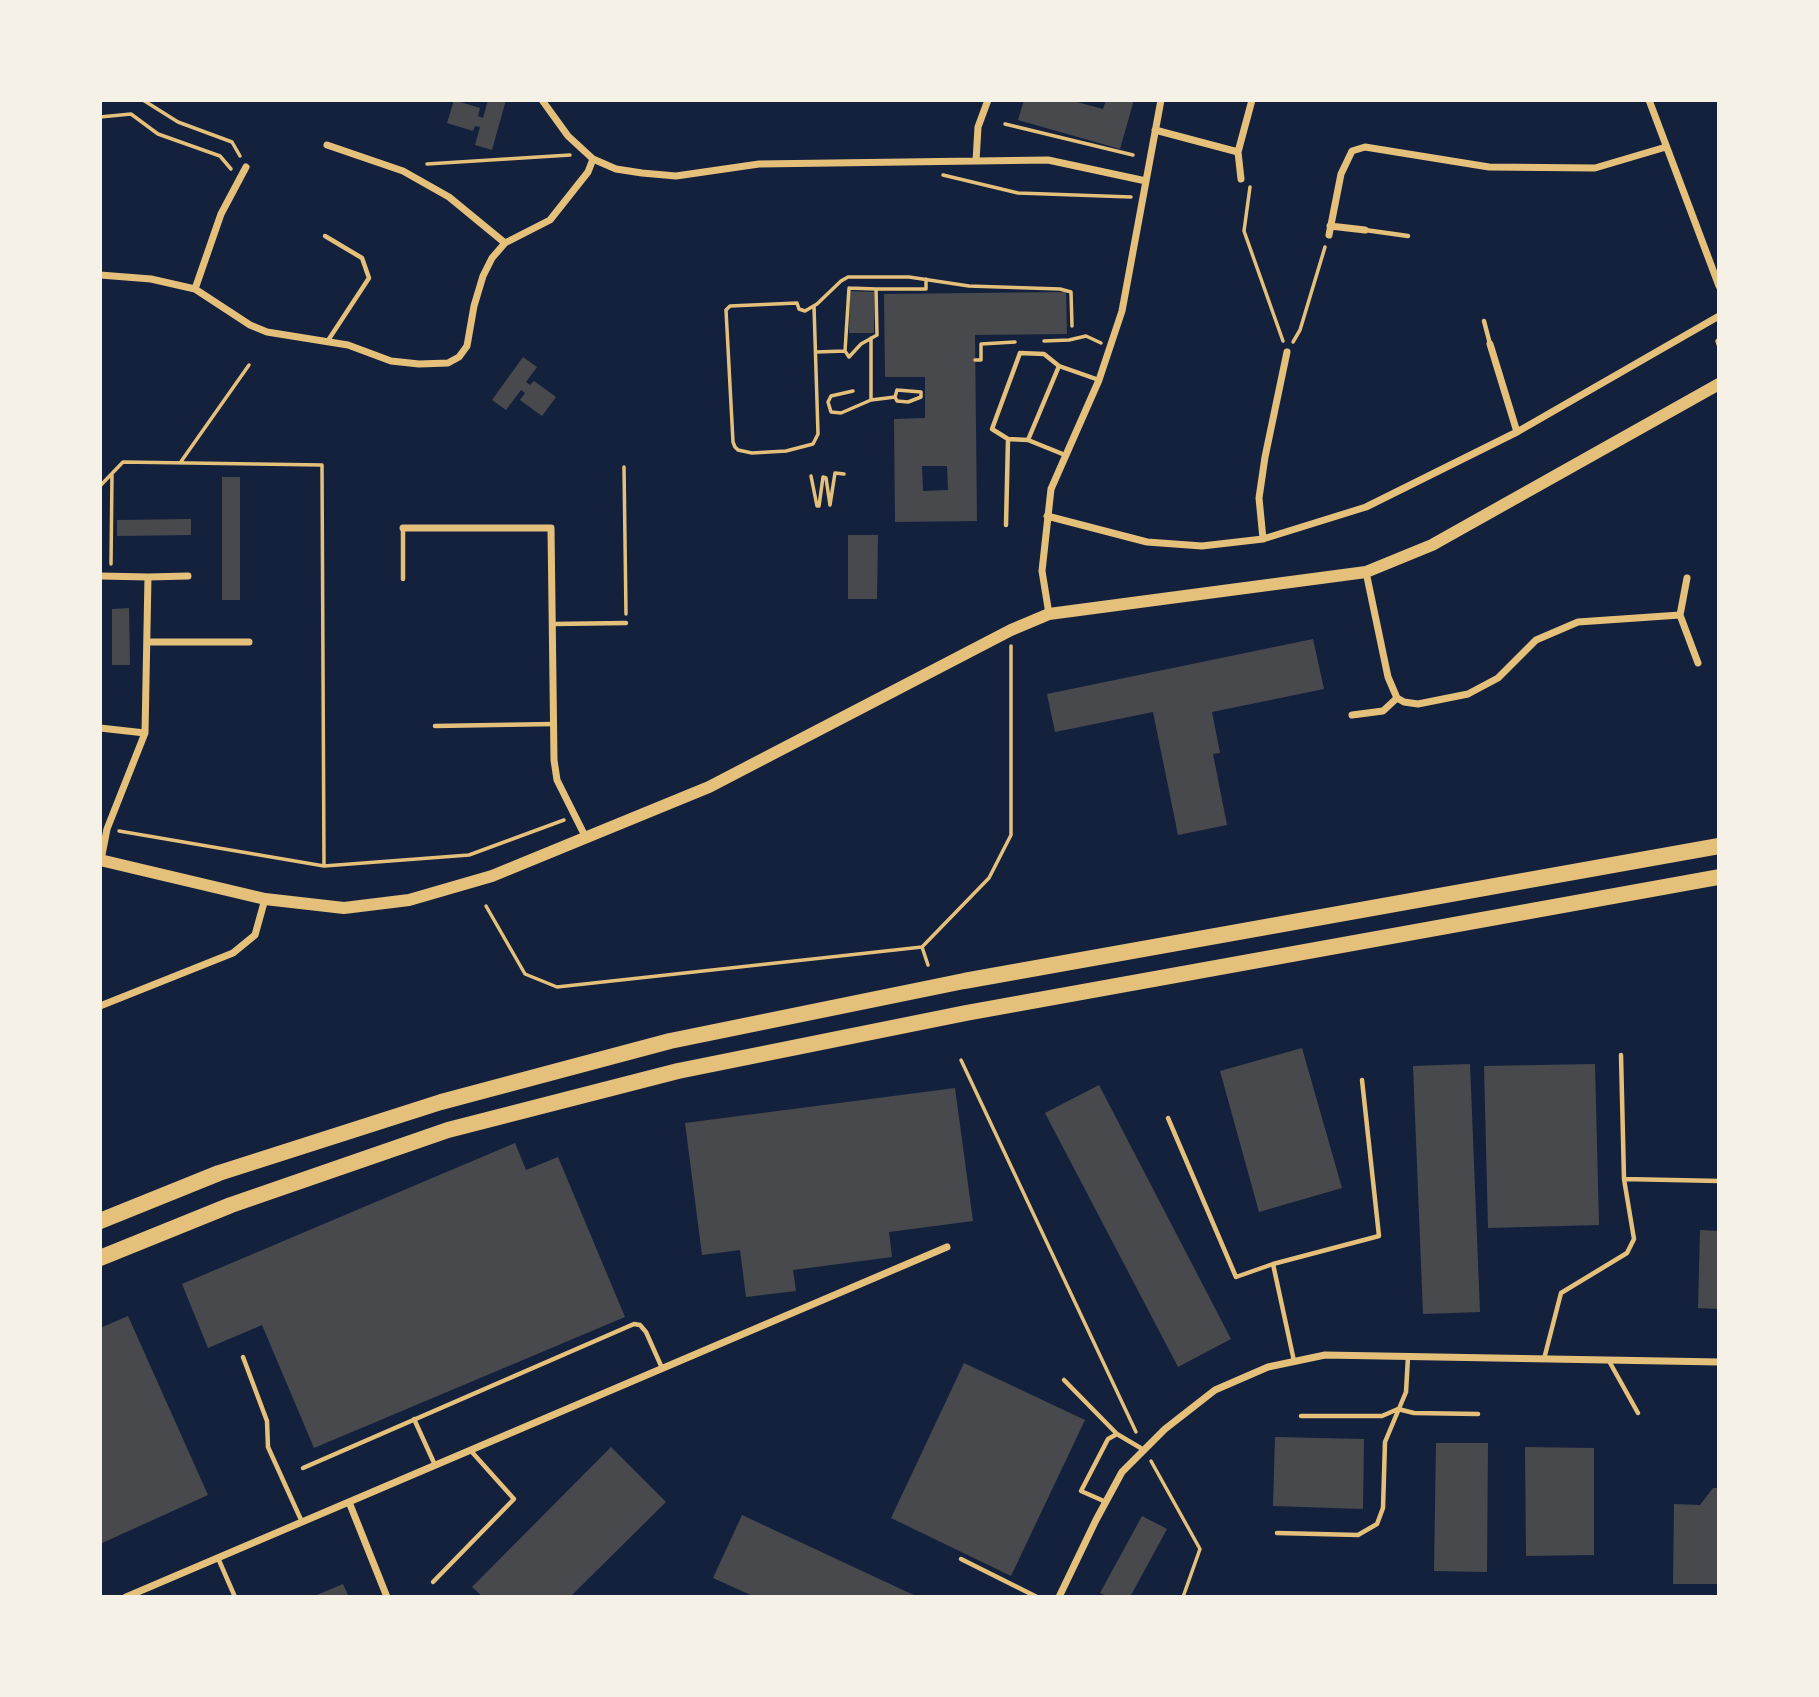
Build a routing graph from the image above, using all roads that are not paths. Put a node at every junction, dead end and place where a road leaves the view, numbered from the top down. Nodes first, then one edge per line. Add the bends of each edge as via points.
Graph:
1 (542, 100) edge
2 (988, 100) edge
3 (1161, 100) edge
4 (1252, 100) edge
5 (1648, 100) edge
6 (1155, 130) junction
7 (327, 145) dead end
8 (1666, 147) junction
9 (1238, 152) junction
10 (593, 159) junction
11 (976, 161) junction
12 (246, 167) road end
13 (1241, 179) road end
14 (1146, 181) junction
15 (1365, 230) joint
16 (325, 236) dead end
17 (1408, 236) dead end
18 (505, 243) junction
19 (100, 275) edge
20 (1719, 286) edge
21 (195, 289) junction
22 (1719, 316) edge
23 (1484, 321) dead end
24 (327, 342) junction
25 (1490, 344) joint
26 (1287, 352) road end
27 (1059, 366) junction
28 (1099, 380) junction
29 (1719, 384) edge
30 (1517, 432) junction
31 (1008, 439) junction
32 (1028, 440) junction
33 (1065, 455) junction
34 (1047, 516) junction
35 (1006, 525) dead end
36 (403, 528) joint
37 (1263, 539) junction
38 (1366, 572) junction
39 (100, 576) edge
40 (188, 576) dead end
41 (148, 577) junction
42 (1687, 578) dead end
43 (403, 579) dead end
44 (1049, 614) junction
45 (1680, 615) junction
46 (626, 623) road end
47 (553, 624) junction
48 (147, 642) junction
49 (248, 642) dead end
50 (1698, 663) dead end
51 (1397, 698) junction
52 (1352, 715) dead end
53 (553, 724) junction
54 (435, 726) dead end
55 (100, 728) edge
56 (145, 733) junction
57 (587, 839) junction
58 (1719, 846) edge
59 (100, 860) edge
60 (1719, 877) edge
61 (265, 899) junction
62 (100, 1006) edge
63 (1621, 1055) dead end
64 (1362, 1080) dead end
65 (1168, 1118) dead end
66 (1624, 1179) junction
67 (1719, 1181) edge
68 (100, 1221) edge
69 (947, 1247) dead end
70 (100, 1258) edge
71 (1273, 1264) junction
72 (1408, 1356) junction
73 (243, 1357) dead end
74 (1544, 1359) junction
75 (1609, 1360) junction
76 (1294, 1361) junction
77 (1719, 1362) edge
78 (662, 1368) junction
79 (1064, 1380) dead end
80 (1398, 1409) junction
81 (1638, 1413) dead end
82 (1478, 1414) dead end
83 (1301, 1416) dead end
84 (414, 1419) junction
85 (1117, 1434) junction
86 (471, 1450) junction
87 (1144, 1450) junction
88 (435, 1465) junction
89 (303, 1468) dead end
90 (349, 1502) junction
91 (1106, 1502) junction
92 (302, 1522) junction
93 (1277, 1533) dead end
94 (218, 1558) junction
95 (961, 1559) dead end
96 (433, 1582) dead end
97 (126, 1597) edge
98 (235, 1597) edge
99 (387, 1597) edge
100 (1037, 1597) edge
101 (1059, 1597) edge

1 - 10 street
2 - 11 street via 978,127
3 - 6 street
4 - 9 street
5 - 8 street
6 - 9 street
6 - 14 street
7 - 18 street via 403,171 449,197
8 - 15 street via 1595,168 1489,167 1365,147 1352,151 1341,174 1330,230
8 - 20 street
9 - 13 street
10 - 11 street via 616,169 677,176 759,164
10 - 18 street via 588,172 550,219
11 - 14 street via 1048,160
12 - 21 street via 211,240
14 - 28 street via 1122,312
15 - 17 lane
16 - 24 lane via 362,258 369,278
18 - 24 street via 483,276 467,346 459,357 448,363 391,361
19 - 21 street
21 - 24 street via 267,332
22 - 30 street
23 - 25 lane
25 - 30 street
26 - 37 street via 1259,498
27 - 28 lane
27 - 31 lane via 1044,354 1020,353 992,429
27 - 32 lane
28 - 33 street
29 - 38 street via 1432,545
30 - 37 street via 1366,507
31 - 32 lane
31 - 35 lane
32 - 33 lane
33 - 34 street via 1051,489
34 - 37 street via 1147,542 1202,546
34 - 44 street via 1042,571
36 - 43 lane
36 - 47 street via 551,528
38 - 44 street
38 - 51 street via 1388,677
39 - 41 street
40 - 41 street
41 - 48 street
42 - 45 street
44 - 57 street via 709,787
45 - 50 street
45 - 51 street via 1578,622 1535,640 1498,678 1468,694 1418,704
46 - 47 lane
47 - 53 street
48 - 49 street
48 - 56 street
51 - 52 street via 1383,711
53 - 54 lane
53 - 57 street via 557,780
55 - 56 street
56 - 59 street via 107,829
57 - 61 street via 492,876 409,900 344,908
58 - 68 highway via 964,981 670,1041 441,1102 219,1173
59 - 61 street
60 - 70 highway via 966,1013 678,1071 448,1130 231,1206
61 - 62 street via 255,935 233,953
63 - 66 lane
64 - 71 lane via 1379,1236
65 - 71 lane via 1236,1277
66 - 67 lane
66 - 74 lane via 1634,1239 1627,1253 1561,1293
69 - 78 street
71 - 76 lane
72 - 74 street
72 - 76 street via 1325,1354
72 - 80 lane via 1406,1392
73 - 92 lane via 267,1421 268,1447
74 - 75 street
75 - 77 street
75 - 81 lane
76 - 87 street via 1215,1390
78 - 84 lane via 646,1332 634,1324
78 - 86 street
79 - 85 lane
80 - 82 lane
80 - 83 lane via 1382,1416
80 - 93 lane via 1385,1442 1383,1508 1377,1524 1358,1535
84 - 88 lane
84 - 89 lane
85 - 87 lane
85 - 91 lane via 1108,1439 1081,1491
86 - 88 street
86 - 96 lane via 514,1499
87 - 91 street via 1122,1472
88 - 90 street
90 - 92 street
90 - 99 street
91 - 101 street
92 - 94 street
94 - 97 street
94 - 98 lane
95 - 100 lane

